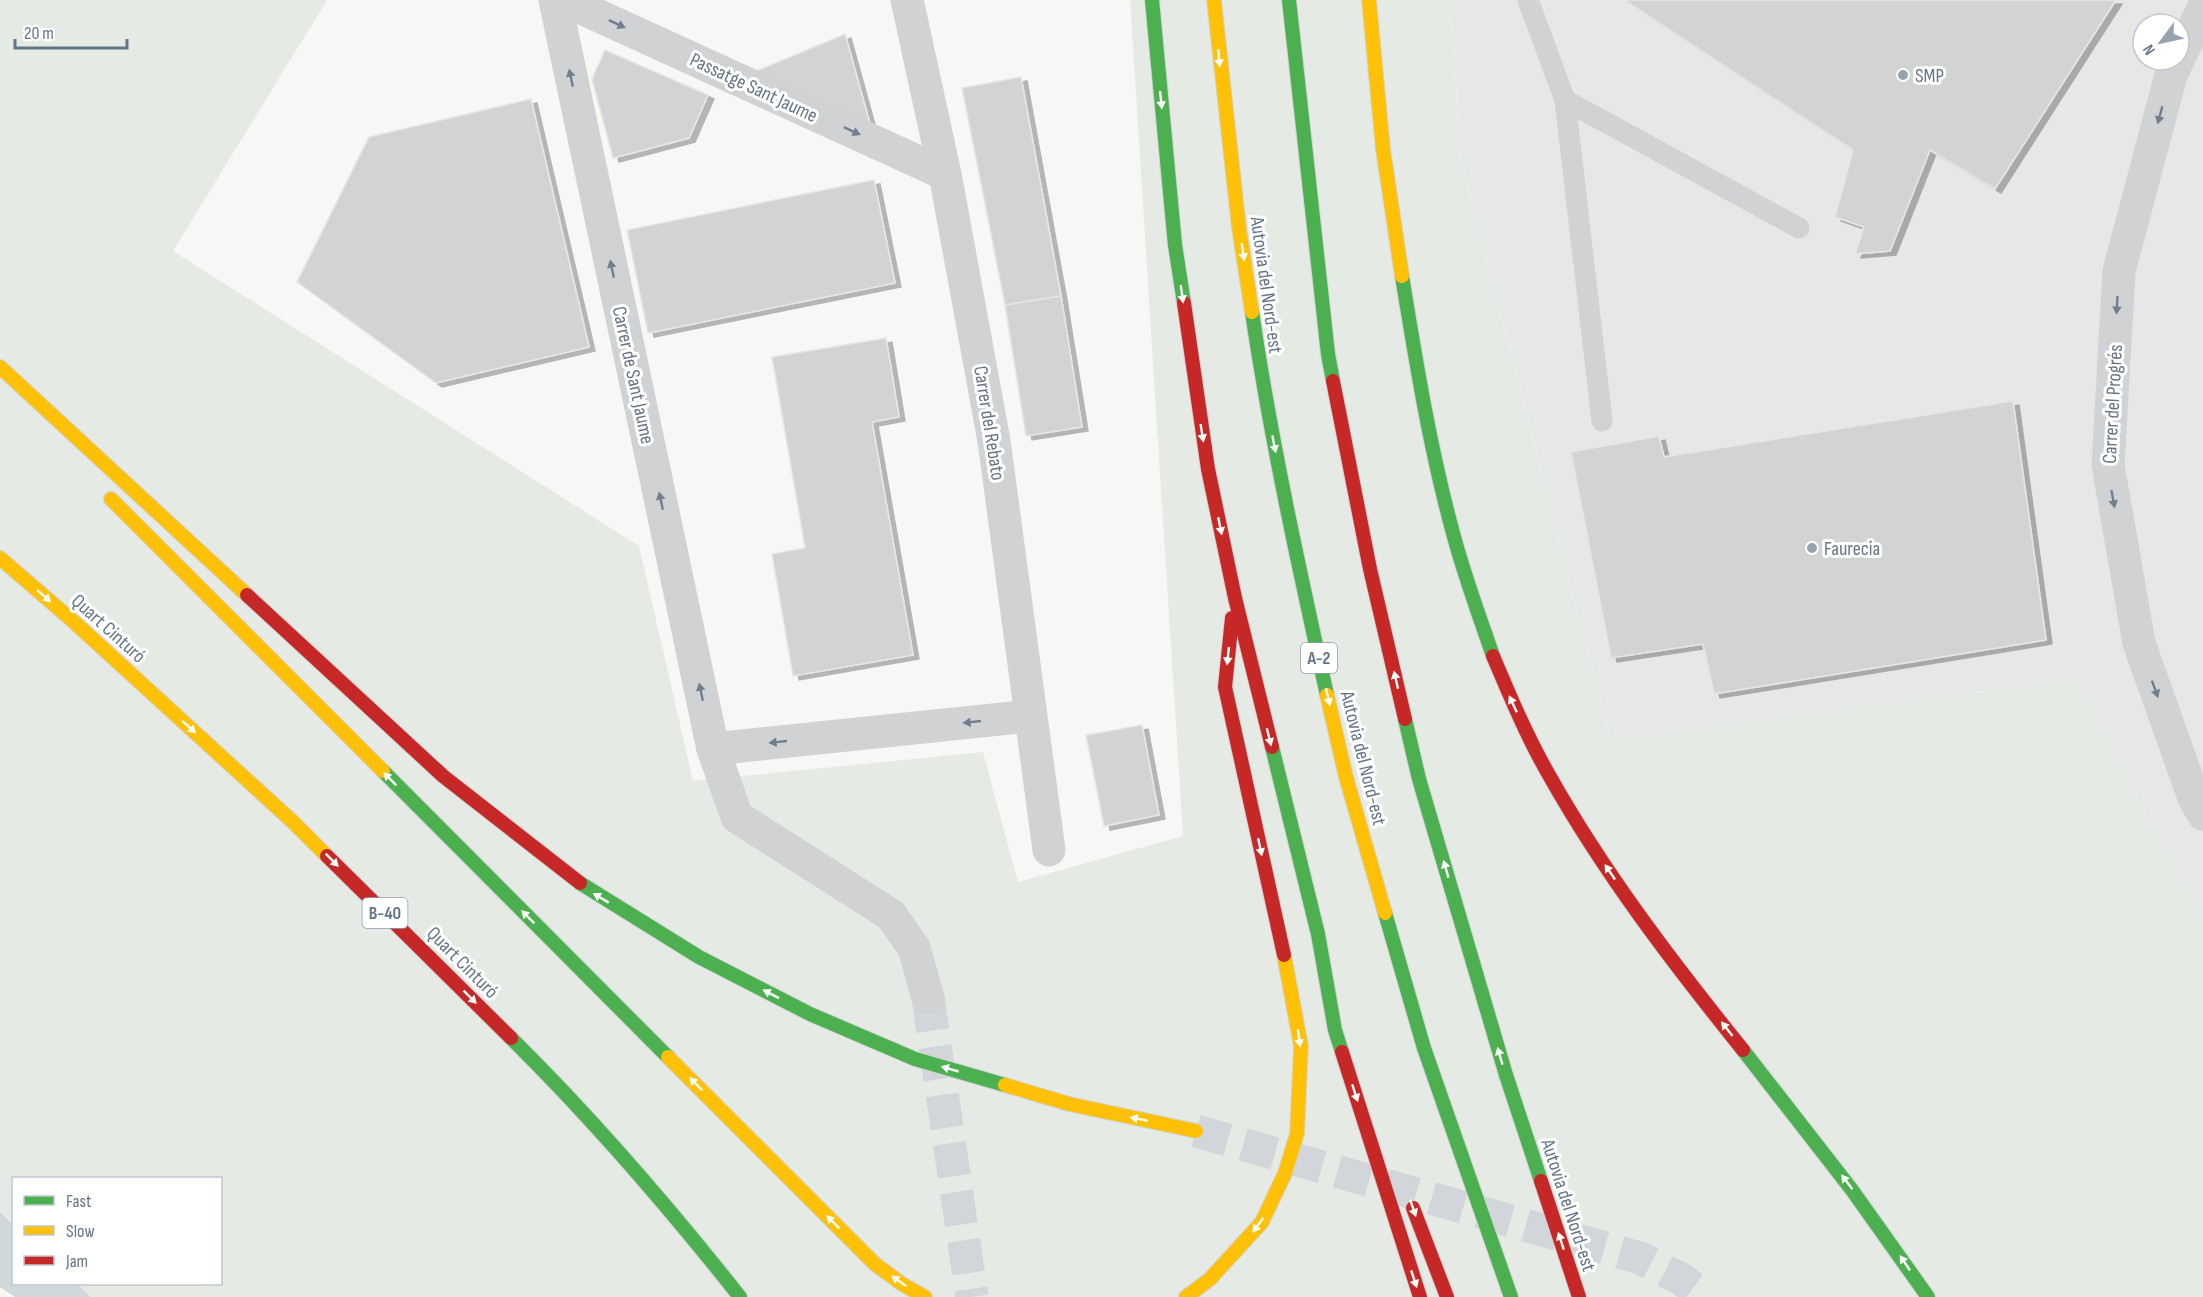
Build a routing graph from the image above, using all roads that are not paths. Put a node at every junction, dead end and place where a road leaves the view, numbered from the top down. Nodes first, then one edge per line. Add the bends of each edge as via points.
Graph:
1 (555, 0) edge
2 (564, 0) edge
3 (907, 0) edge
4 (1152, 0) edge
5 (1214, 0) edge
6 (1288, 0) edge
7 (1369, 0) edge
8 (1528, 0) edge
9 (2203, 8) edge
10 (2191, 34) edge
11 (2172, 72) edge
12 (1565, 100) junction
13 (945, 174) junction
14 (1799, 228) dead end
15 (0, 367) edge
16 (1602, 421) dead end
17 (101, 488) dead end
18 (0, 558) edge
19 (1235, 598) junction
20 (1030, 717) junction
21 (713, 749) junction
22 (2203, 814) edge
23 (1049, 850) dead end
24 (1318, 934) junction
25 (928, 998) tunnel mouth
26 (1345, 1009) dead end
27 (1196, 1131) tunnel mouth
28 (1407, 1190) dead end
29 (740, 1297) edge
30 (925, 1297) edge
31 (1186, 1297) edge
32 (1420, 1297) edge
33 (1447, 1297) edge
34 (1510, 1297) edge
35 (1579, 1297) edge
36 (1928, 1297) edge

21 -> 1 street, Carrer de Sant Jaume
2 -> 13 street, Passatge Sant Jaume
3 - 13 street, Carrer del Rebato
4 -> 19 highway via 1175,245 1208,469
5 -> 34 highway, Autovia del Nord-est / A-2 via 1239,228 1261,376 1299,570 1344,765 1424,1048
35 -> 6 highway, Autovia del Nord-est via 1506,1075 1419,779 1370,569 1328,354
36 -> 7 highway via 1828,1157 1634,908 1549,776 1506,688 1460,562 1435,464 1410,334 1381,132
8 - 12 lane
9 - 10 street, Carrer del Progrés
11 -> 22 street, Carrer del Progrés via 2119,271 2108,465 2139,643
12 - 14 lane
12 - 16 lane
13 - 20 street, Carrer del Rebato via 994,441
27 -> 15 highway via 1069,1104 915,1059 810,1014 699,957 589,890 443,776
30 -> 17 highway via 875,1264
18 -> 29 highway, Quart Cinturó / B-40 via 293,822 565,1091 676,1216
19 -> 24 highway
19 -> 31 highway via 1225,687 1293,995 1301,1046 1300,1095 1297,1134 1285,1173 1262,1222 1210,1279
20 -> 21 street
20 - 23 street, Carrer del Rebato
21 - 25 street, Carrer de Sant Jaume via 737,817 891,915 914,948
24 - 26 highway
24 -> 32 highway via 1335,1030
28 -> 33 highway

